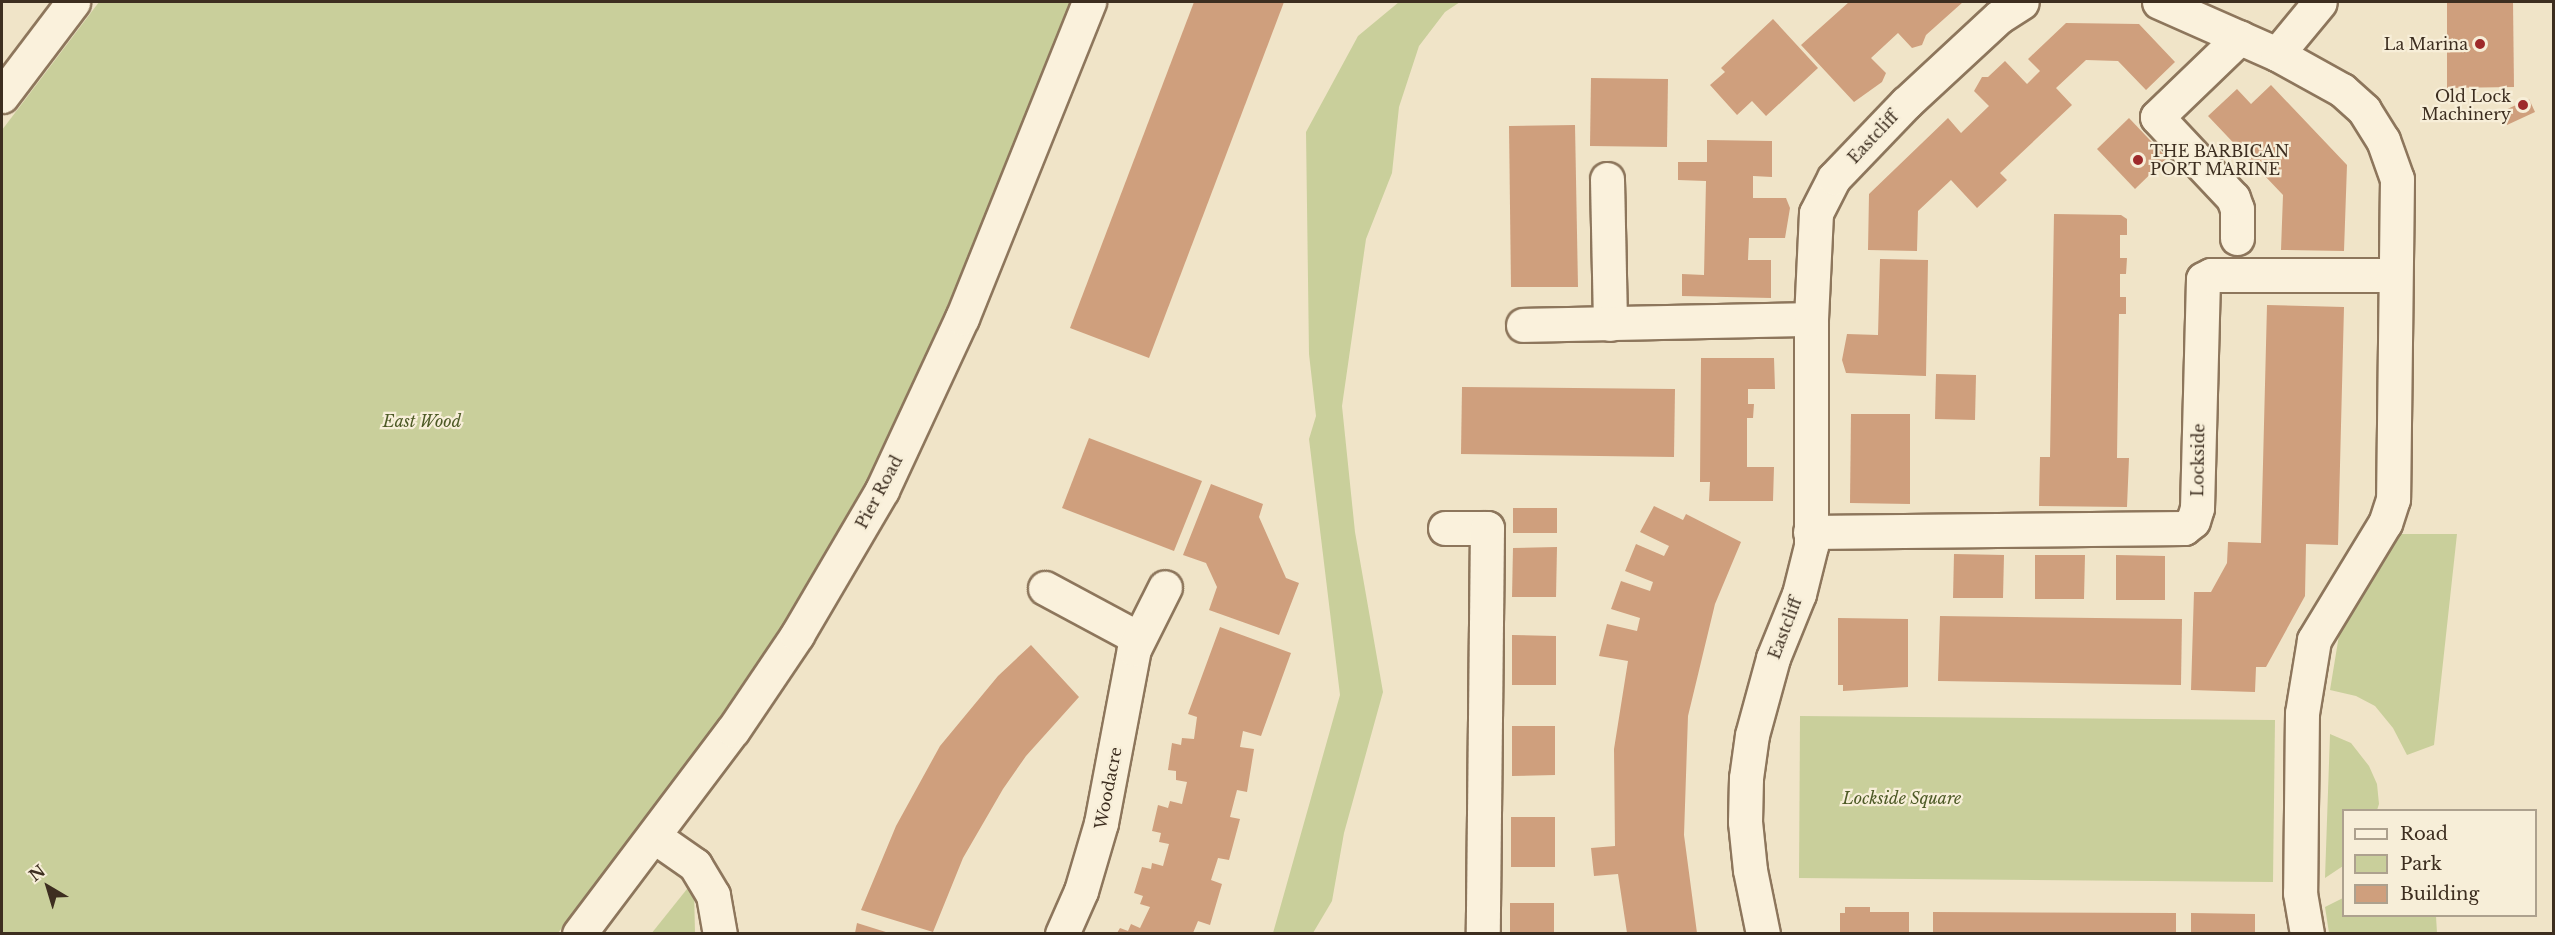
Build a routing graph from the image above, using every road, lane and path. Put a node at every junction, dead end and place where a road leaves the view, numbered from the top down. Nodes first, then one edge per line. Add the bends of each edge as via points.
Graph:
1 (73, 2) edge
2 (1089, 2) edge
3 (2022, 2) edge
4 (2159, 2) edge
5 (2320, 2) edge
6 (2240, 37) junction
7 (2277, 54) junction
8 (2, 96) edge
9 (1607, 179) dead end
10 (2237, 238) dead end
11 (2395, 275) junction
12 (1811, 319) junction
13 (1610, 324) junction
14 (1523, 325) dead end
15 (1445, 528) dead end
16 (1810, 532) junction
17 (1165, 586) dead end
18 (1046, 588) dead end
19 (1138, 639) junction
20 (655, 837) junction
21 (579, 933) edge
22 (720, 933) edge
23 (1062, 933) edge
24 (1483, 933) edge
25 (1763, 933) edge
26 (2307, 933) edge

1 - 8 street
2 - 20 street, Pier Road via 962,318 882,490 797,635
3 - 12 street, Eastcliff via 1999,17 1906,103 1828,186 1814,224
4 - 6 street
5 - 7 street
6 - 7 street
6 - 10 street via 2157,117 2233,198
7 - 11 street via 2342,90 2364,110 2383,140 2397,179
9 - 13 street
11 - 16 street, Lockside via 2211,275 2203,279 2197,508 2193,521 2184,528
11 - 26 street via 2393,499 2385,523 2314,640 2302,713 2300,893
12 - 13 street
12 - 16 street, Eastcliff
13 - 14 street
15 - 24 street via 1487,528
16 - 25 street, Eastcliff via 1811,546 1799,594 1773,658 1752,735 1746,778 1750,870
17 - 19 street, Woodacre
18 - 19 street
19 - 23 street, Woodacre via 1127,674 1101,823 1081,891
20 - 21 street, Pier Road
20 - 22 street via 695,865 713,895

